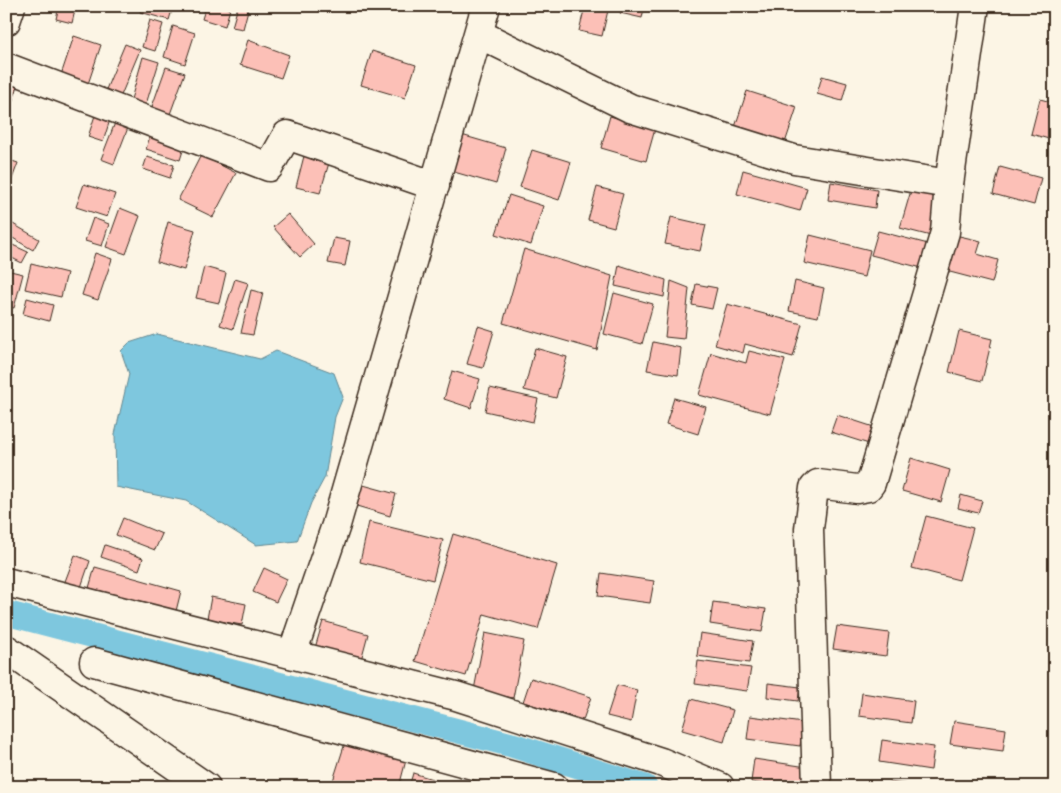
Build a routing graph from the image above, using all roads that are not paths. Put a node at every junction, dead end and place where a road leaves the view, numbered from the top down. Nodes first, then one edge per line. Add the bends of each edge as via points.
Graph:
1 (11, 6) edge
2 (486, 6) edge
3 (975, 6) edge
4 (6, 21) edge
5 (479, 34) junction
6 (6, 67) edge
7 (949, 184) junction
8 (435, 186) junction
9 (6, 582) edge
10 (7, 650) edge
11 (292, 654) junction
12 (94, 662) dead end
13 (206, 787) edge
14 (554, 787) edge
15 (720, 787) edge
16 (818, 787) edge

1 - 4 street
2 - 5 street
3 - 7 street
5 - 7 street via 630,108 794,159
5 - 8 street
6 - 8 street via 269,167 287,135
7 - 16 street via 944,237 871,483 857,489 818,484 814,488 809,529
8 - 11 street via 336,525
9 - 11 street
10 - 13 street
11 - 15 street via 456,696 661,762
12 - 14 street

